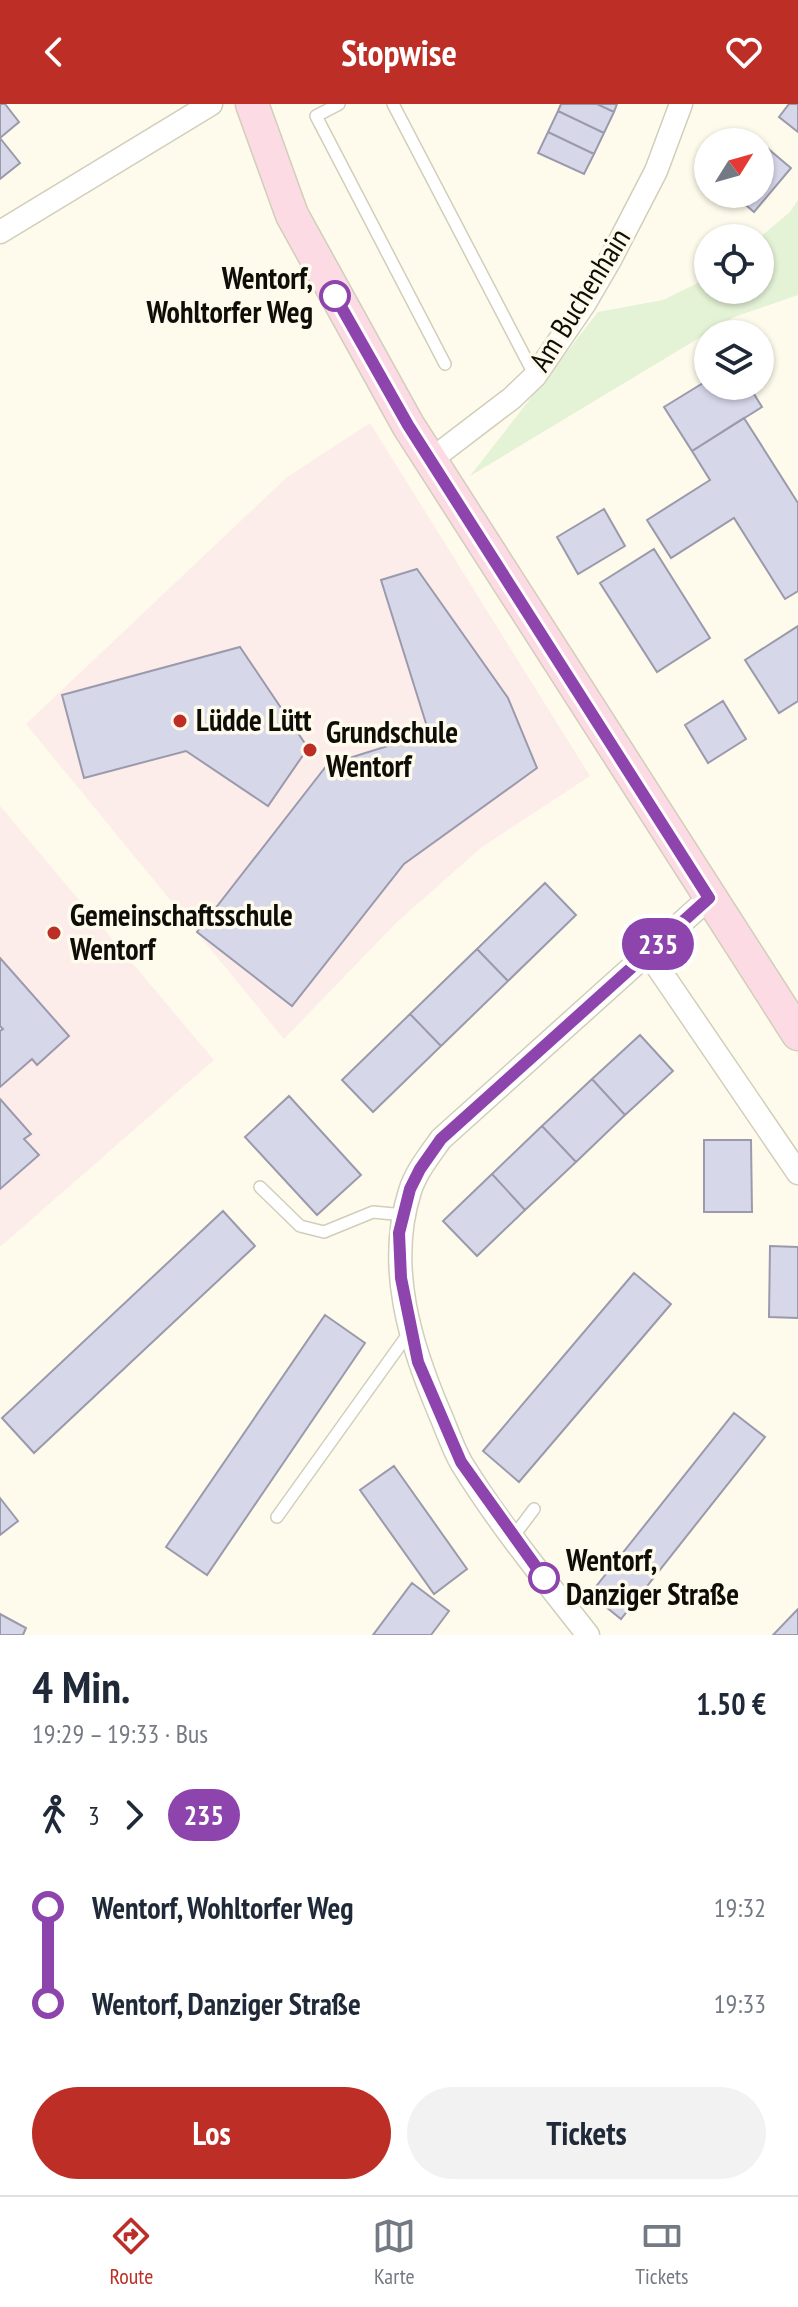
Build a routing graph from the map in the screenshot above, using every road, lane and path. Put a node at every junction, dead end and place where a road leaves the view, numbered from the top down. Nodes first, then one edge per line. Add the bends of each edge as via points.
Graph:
1 (211, 104) edge
2 (252, 104) edge
3 (339, 104) edge
4 (393, 104) edge
5 (681, 104) edge
6 (0, 232) edge
7 (445, 364) dead end
8 (535, 376) junction
9 (432, 459) junction
10 (709, 898) junction
11 (648, 953) junction
12 (798, 1034) edge
13 (798, 1173) edge
14 (260, 1187) dead end
15 (404, 1215) junction
16 (411, 1330) junction
17 (534, 1509) dead end
18 (277, 1517) dead end
19 (513, 1537) junction
20 (588, 1635) edge

1 - 6 street
2 - 9 main road via 292,215
3 - 7 lane via 316,116
4 - 8 lane
5 - 8 street, Am Buchenhain via 656,171 616,247
8 - 9 street, Am Buchenhain
9 - 10 main road
10 - 11 street
10 - 12 main road
11 - 13 street
11 - 15 street via 441,1139 410,1189
14 - 15 lane via 300,1226 324,1232 373,1212
15 - 16 street via 399,1233 401,1278
16 - 18 lane
16 - 19 street via 418,1362 461,1462
17 - 19 lane
19 - 20 street

